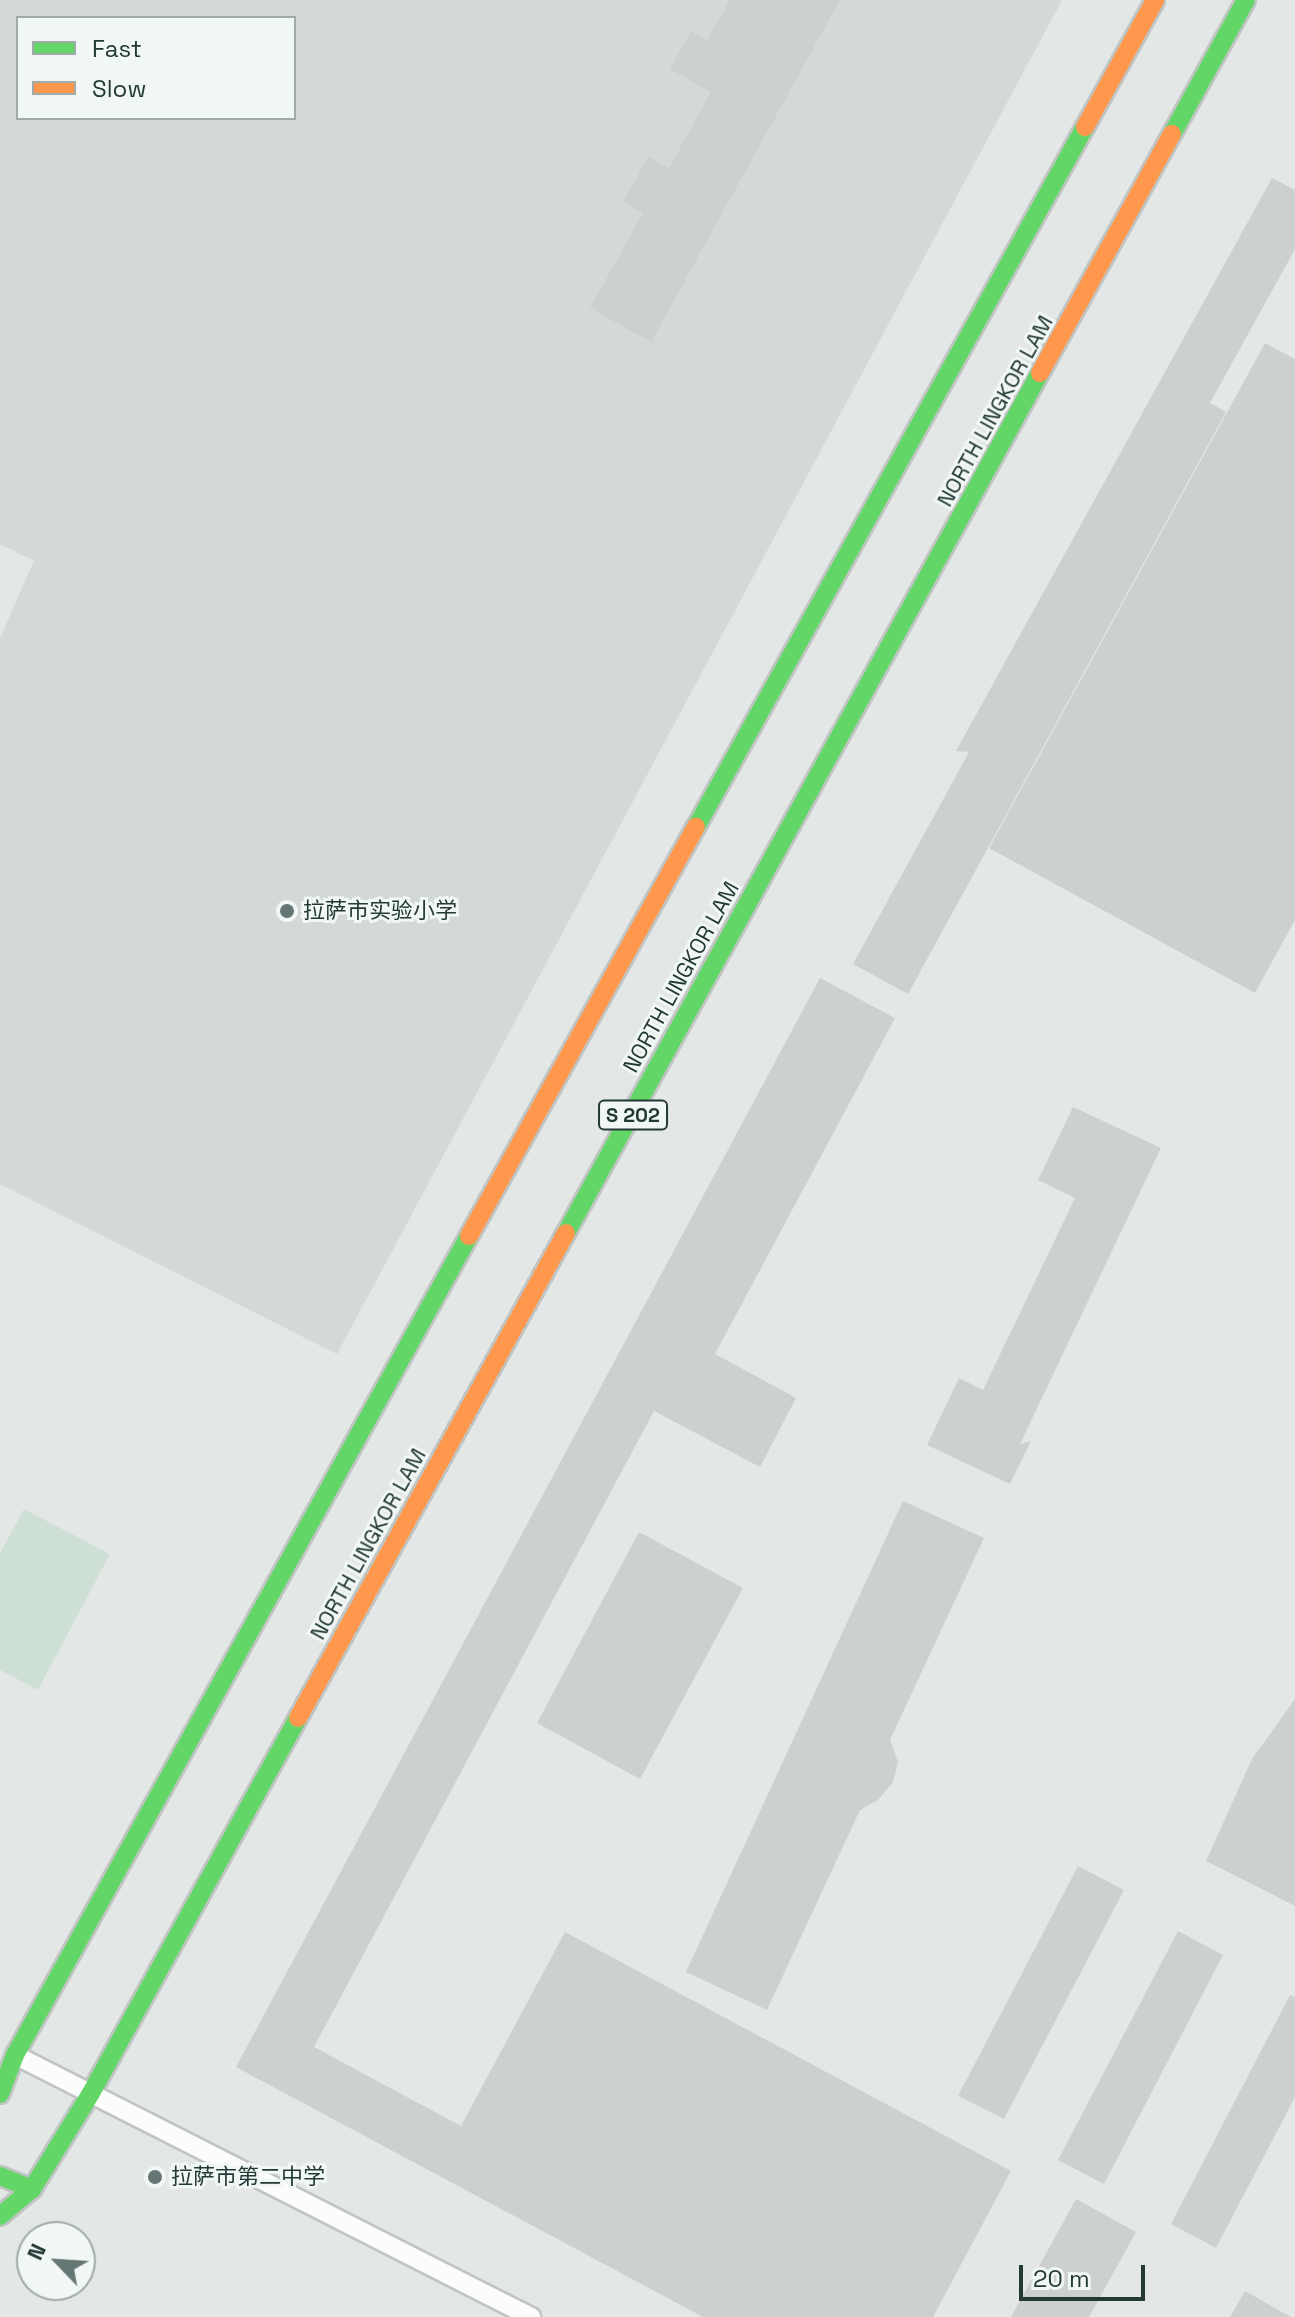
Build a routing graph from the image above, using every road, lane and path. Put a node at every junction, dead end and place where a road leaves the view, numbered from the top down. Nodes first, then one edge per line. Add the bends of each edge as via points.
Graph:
1 (1155, 0) edge
2 (1246, 0) edge
3 (15, 2055) junction
4 (91, 2093) junction
5 (0, 2094) edge
6 (0, 2176) edge
7 (32, 2189) junction
8 (0, 2216) edge
9 (531, 2317) edge

1 - 3 main road
2 - 4 main road, NORTH LINGKOR LAM / S 202
3 - 4 lane
3 - 5 main road
4 - 7 main road, NORTH LINGKOR LAM / S 202
4 - 9 lane
6 - 7 main road
7 - 8 main road, NORTH LINGKOR LAM / S 202

